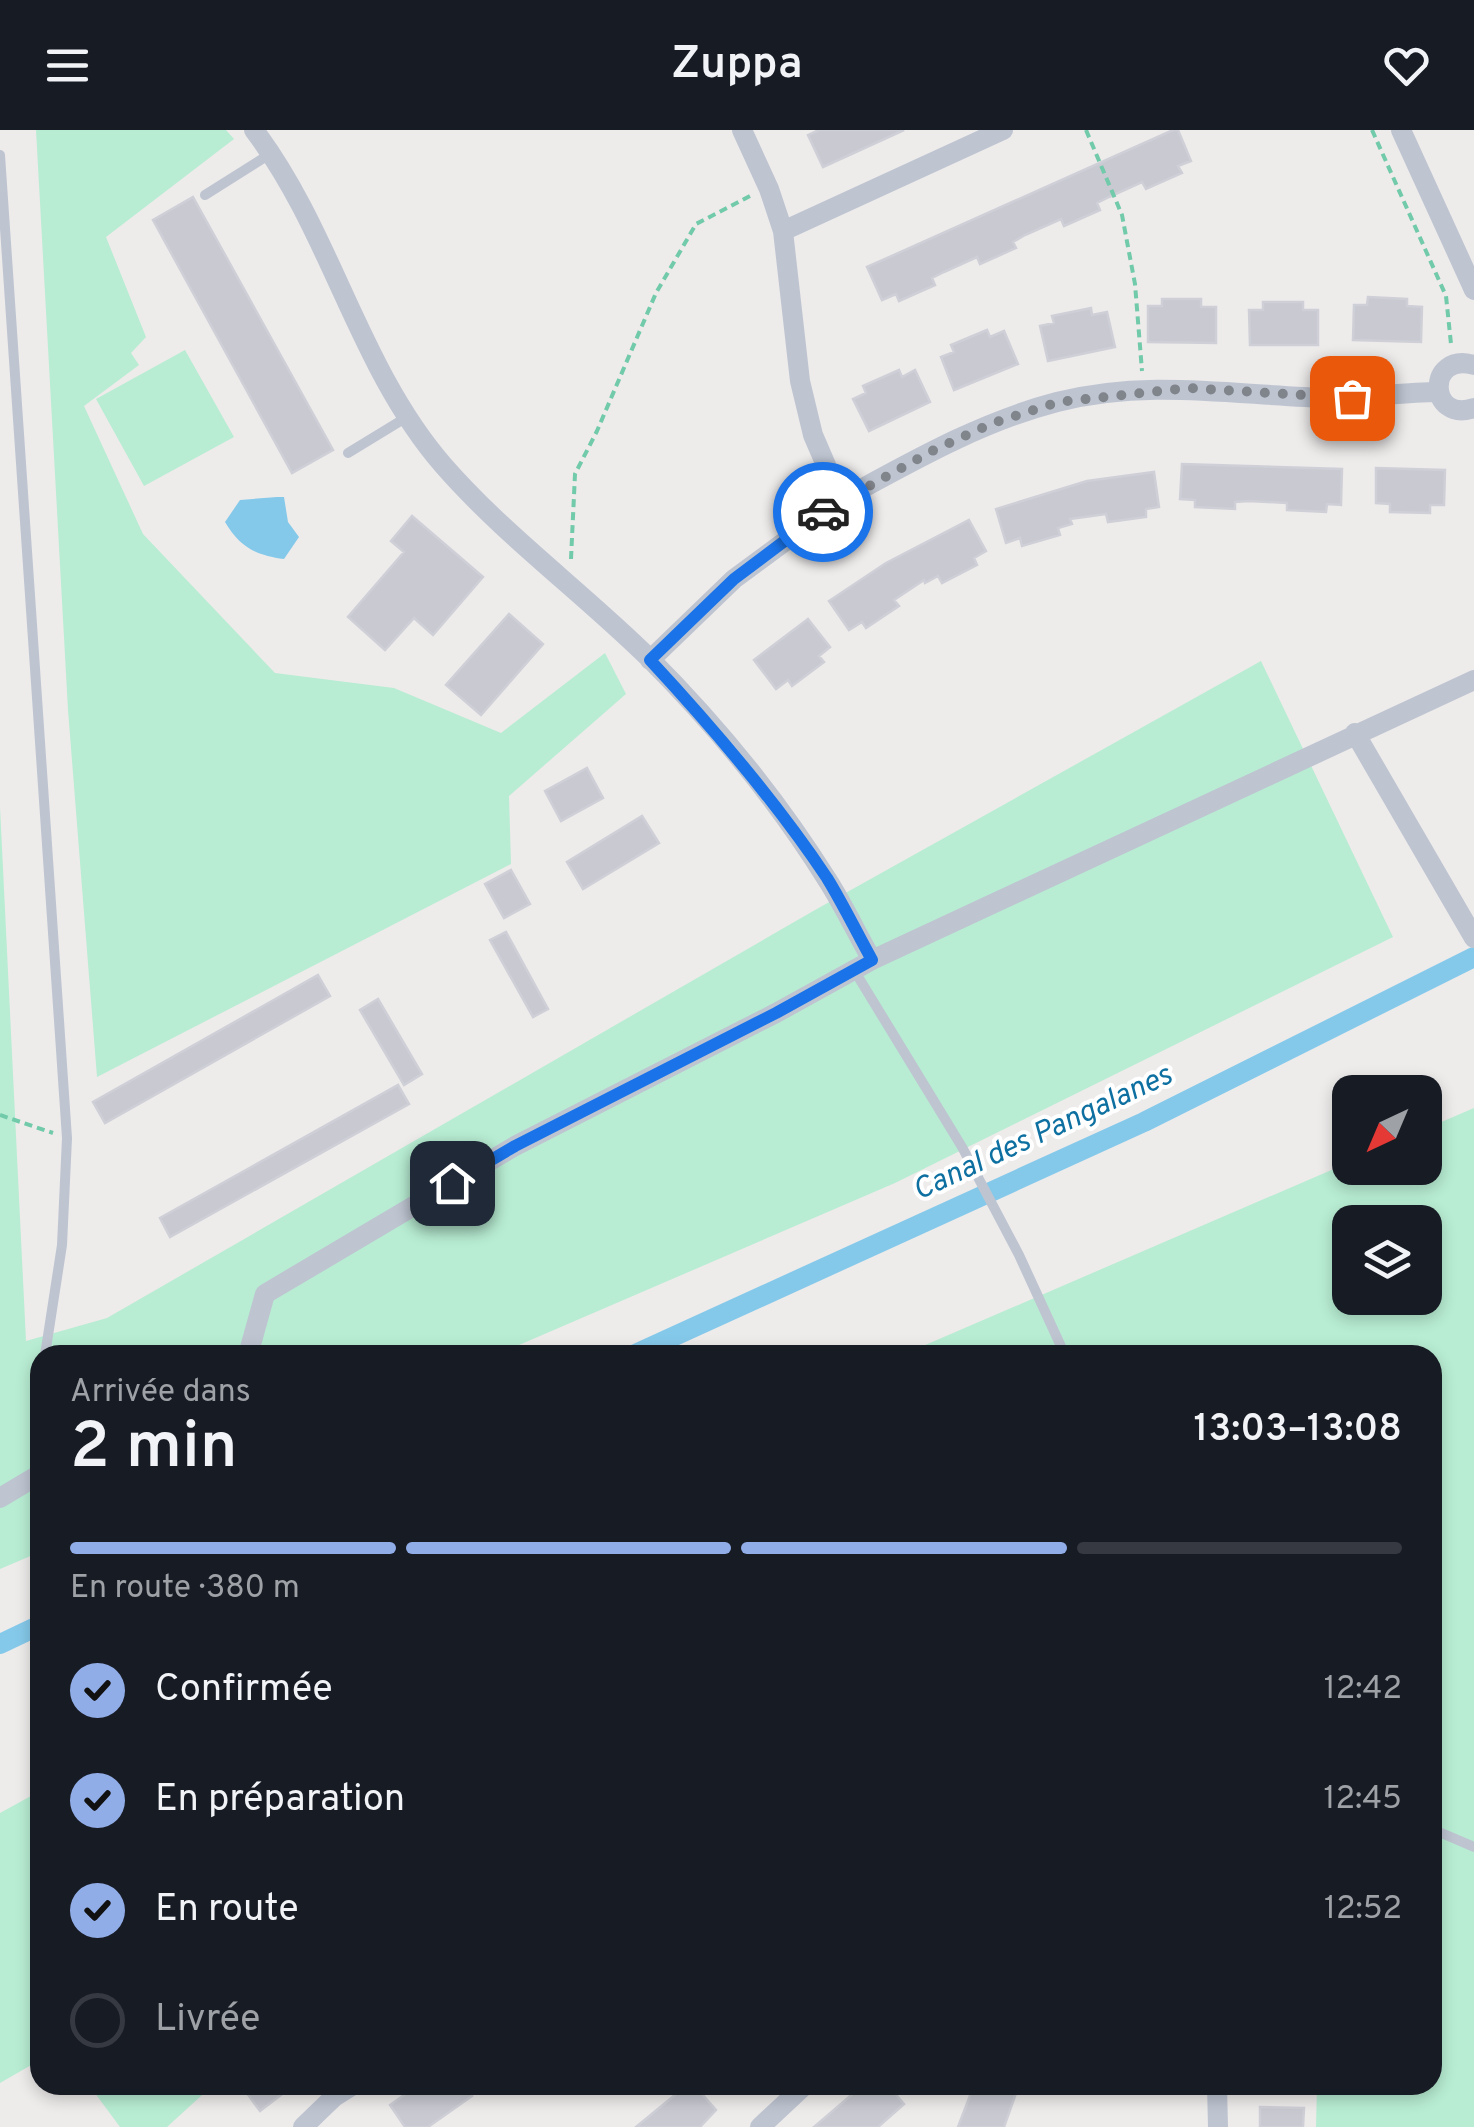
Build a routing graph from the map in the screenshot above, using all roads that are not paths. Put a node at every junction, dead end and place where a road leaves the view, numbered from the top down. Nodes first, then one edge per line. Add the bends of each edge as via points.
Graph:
1 (254, 130) edge
2 (742, 130) edge
3 (1002, 130) edge
4 (1401, 130) edge
5 (270, 154) junction
6 (0, 155) edge
7 (205, 195) dead end
8 (783, 231) junction
9 (1474, 290) edge
10 (1474, 365) edge
11 (1438, 392) junction
12 (1474, 408) edge
13 (407, 417) junction
14 (348, 453) dead end
15 (841, 500) junction
16 (650, 660) junction
17 (1474, 680) edge
18 (1354, 733) junction
19 (1474, 938) edge
20 (863, 965) junction
21 (47, 1345) edge
22 (251, 1345) edge
23 (1060, 1345) edge
24 (30, 1480) edge
25 (0, 1498) edge
26 (1442, 1833) edge
27 (1474, 1847) edge
28 (337, 2095) edge
29 (794, 2095) edge
30 (1217, 2095) edge
31 (303, 2127) edge
32 (760, 2127) edge
33 (1218, 2127) edge

1 - 5 street
2 - 8 street
3 - 8 street
4 - 9 street
5 - 7 lane
5 - 13 street
6 - 21 lane via 67,1138 62,1245
8 - 15 street via 800,381 813,435
10 - 11 street via 1451,365 1440,376
11 - 12 street via 1454,410
11 - 15 street via 1330,398 1188,388 1059,402 993,423
13 - 14 lane
13 - 16 street via 488,512
15 - 16 street via 734,579
16 - 20 street via 718,734 828,880
17 - 18 street
18 - 19 street
18 - 20 street
20 - 22 street via 515,1146 265,1294
20 - 23 lane via 1019,1254
24 - 25 street
26 - 27 lane
28 - 31 street
29 - 32 street
30 - 33 street

